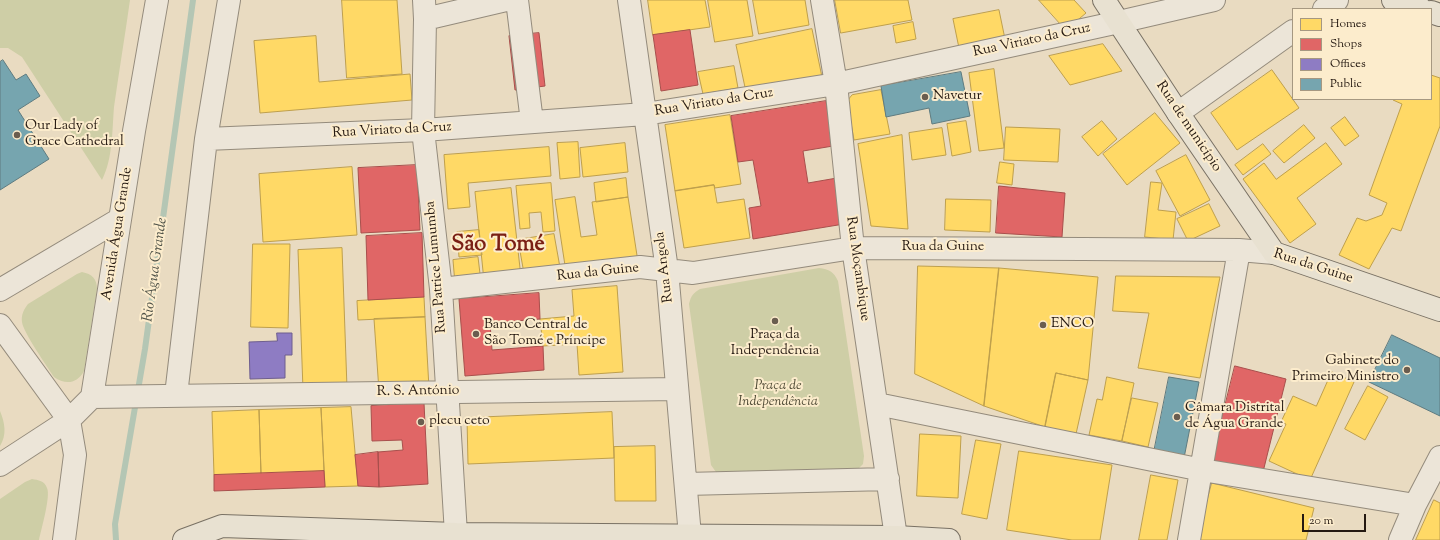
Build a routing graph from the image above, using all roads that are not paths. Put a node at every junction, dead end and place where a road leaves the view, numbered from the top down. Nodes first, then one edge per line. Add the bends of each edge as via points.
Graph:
1 (157, 0) edge
2 (229, 0) edge
3 (506, 0) edge
4 (517, 0) edge
5 (629, 0) edge
6 (822, 0) edge
7 (1104, 0) edge
8 (1214, 0) edge
9 (1337, 0) edge
10 (1393, 0) edge
11 (1325, 8) edge
12 (1418, 8) edge
13 (425, 10) edge
14 (1119, 22) junction
15 (1292, 32) edge
16 (836, 84) junction
17 (1178, 113) junction
18 (645, 114) junction
19 (532, 122) junction
20 (423, 130) junction
21 (206, 139) junction
22 (120, 219) junction
23 (854, 248) junction
24 (1239, 250) junction
25 (1274, 253) junction
26 (666, 270) junction
27 (0, 290) edge
28 (441, 290) junction
29 (1440, 310) edge
30 (0, 325) edge
31 (677, 388) junction
32 (447, 391) junction
33 (167, 395) junction
34 (102, 396) junction
35 (877, 404) junction
36 (69, 420) junction
37 (1440, 456) edge
38 (0, 465) edge
39 (1202, 470) junction
40 (888, 479) junction
41 (686, 484) junction
42 (1415, 504) junction
43 (456, 534) junction
44 (690, 536) junction
45 (896, 537) junction
46 (64, 540) edge
47 (184, 540) edge
48 (949, 540) edge
49 (1189, 540) edge
50 (1400, 540) edge

1 - 22 street, Avenida Água Grande
2 - 21 street
3 - 13 street
4 - 19 street
5 - 18 street, Rua Angola
6 - 16 street, Rua Moçambique
7 - 14 main road, Rua de município
8 - 14 street, Rua Viriato da Cruz
9 - 11 street
10 - 12 main road
13 - 20 street, Rua Patrice Lumumba
14 - 16 street, Rua Viriato da Cruz
14 - 17 main road, Rua de município
15 - 17 street
16 - 18 street, Rua Viriato da Cruz
16 - 23 street, Rua Moçambique
17 - 25 main road, Rua de município
18 - 19 street, Rua Viriato da Cruz
18 - 26 street, Rua Angola
19 - 20 street, Rua Viriato da Cruz
20 - 21 street, Rua Viriato da Cruz
20 - 28 street, Rua Patrice Lumumba
21 - 33 street
22 - 27 street
22 - 34 street, Avenida Água Grande
23 - 24 street, Rua da Guine
23 - 26 street, Rua da Guine via 693,273
23 - 35 street, Rua Moçambique
24 - 25 street, Rua da Guine
24 - 39 street
25 - 29 main road, Rua da Guine
26 - 28 street, Rua da Guine via 640,267
26 - 31 street, Rua Angola
28 - 32 street, Rua Patrice Lumumba
30 - 36 street
31 - 32 street, R. S. António
31 - 41 street, Rua Angola
32 - 33 street, R. S. António
32 - 43 street, Rua Patrice Lumumba
33 - 34 street, R. S. António
34 - 36 street
35 - 39 street
35 - 40 street, Rua Moçambique
36 - 38 street
36 - 46 street via 75,455
37 - 42 street
39 - 42 street
39 - 49 street
40 - 41 street
40 - 45 street, Rua Moçambique
41 - 44 street, Rua Angola
42 - 50 street
43 - 44 main road
43 - 47 main road via 222,526
44 - 45 main road
45 - 48 main road

